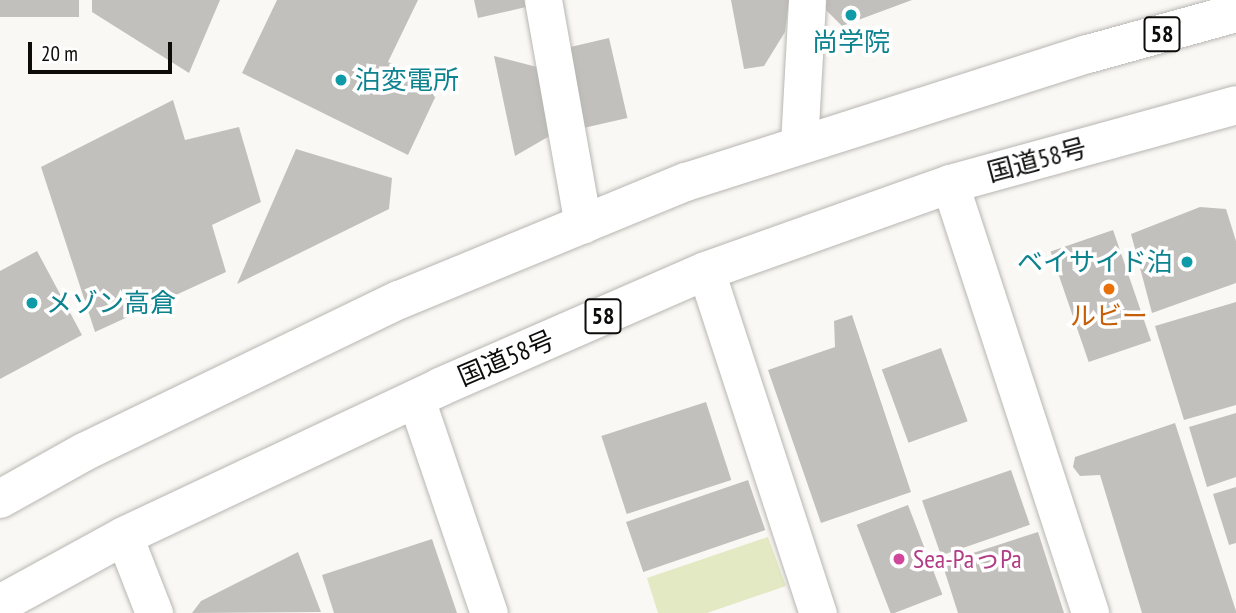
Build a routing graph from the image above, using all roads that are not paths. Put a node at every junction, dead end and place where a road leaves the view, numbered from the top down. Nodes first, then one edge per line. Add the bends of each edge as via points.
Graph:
1 (543, 0) edge
2 (807, 0) edge
3 (1236, 13) edge
4 (1236, 105) edge
5 (799, 144) junction
6 (950, 184) junction
7 (583, 224) junction
8 (706, 271) junction
9 (416, 399) junction
10 (0, 499) edge
11 (124, 536) junction
12 (0, 604) edge
13 (153, 613) edge
14 (489, 613) edge
15 (818, 613) edge
16 (1090, 613) edge

1 - 7 street
2 - 5 street
3 - 5 highway, 58
4 - 6 highway, 国道58号 / 58
5 - 7 highway, 58
6 - 8 highway, 国道58号 / 58
6 - 16 street
7 - 10 highway, 58 via 399,300 84,452
8 - 9 highway, 国道58号 / 58
8 - 15 street
9 - 11 highway, 国道58号 / 58
9 - 14 street
11 - 12 highway, 国道58号 / 58
11 - 13 street

